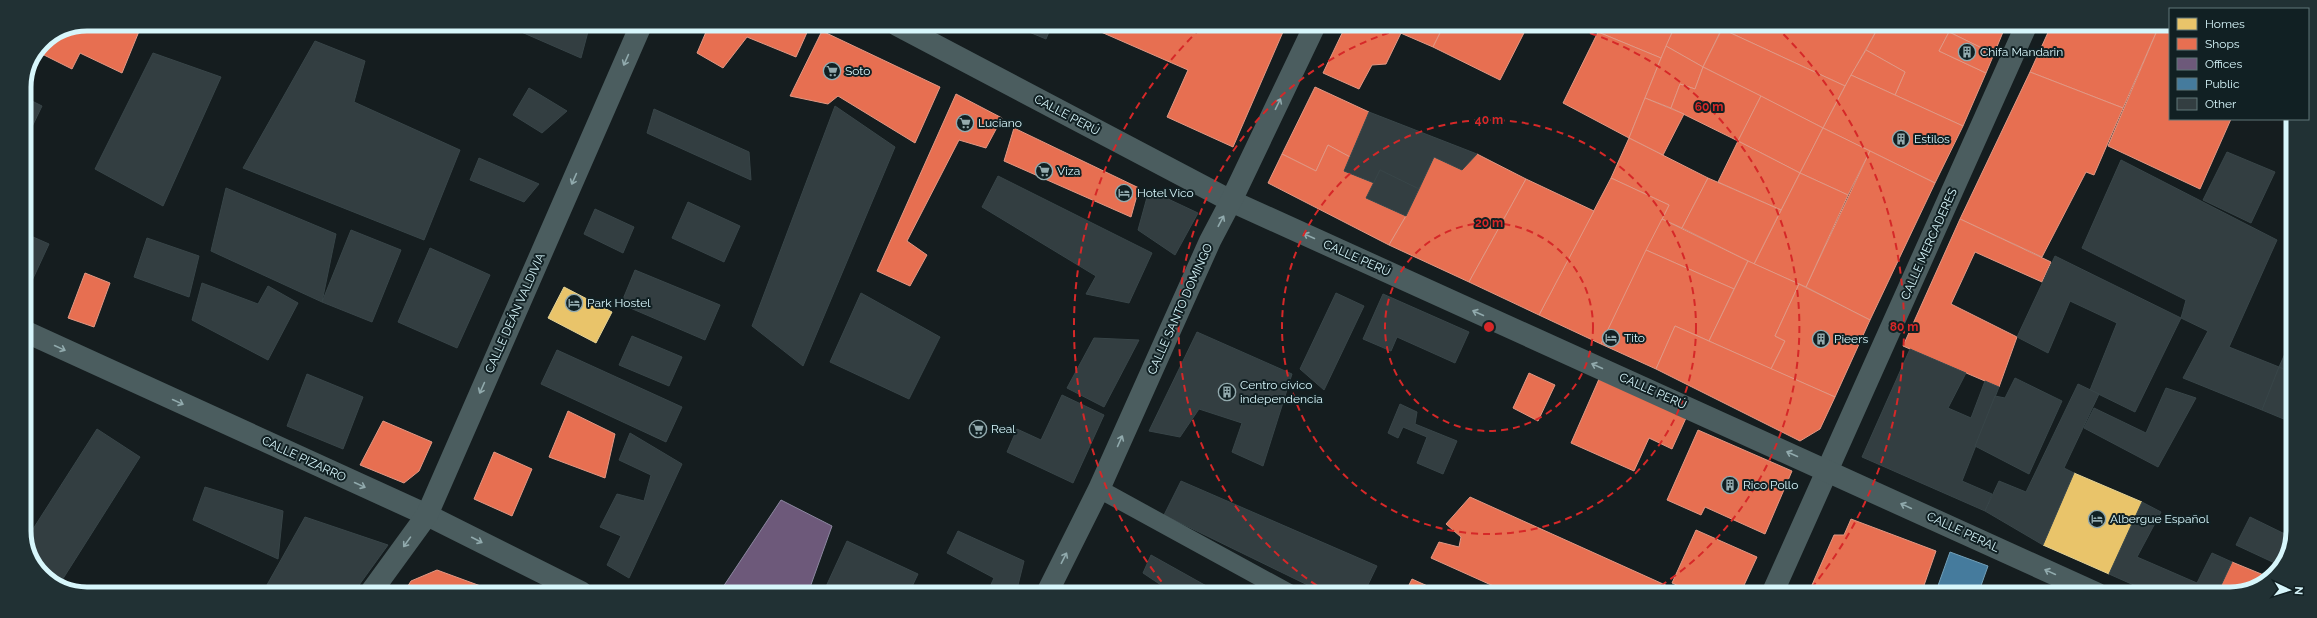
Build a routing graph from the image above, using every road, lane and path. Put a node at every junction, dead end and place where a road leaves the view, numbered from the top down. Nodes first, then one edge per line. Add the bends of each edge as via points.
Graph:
1 (638, 31) edge
2 (908, 31) edge
3 (1312, 31) edge
4 (2024, 31) edge
5 (1231, 201) junction
6 (31, 334) edge
7 (1828, 470) junction
8 (1099, 489) junction
9 (427, 515) junction
10 (375, 587) edge
11 (571, 587) edge
12 (1050, 587) edge
13 (1278, 587) edge
14 (1775, 587) edge
15 (2083, 587) edge

1 -> 9 street, CALLE DEÁN VALDIVIA
2 - 5 street, CALLE PERÚ
5 -> 3 street, CALLE SANTO DOMINGO
4 - 7 street, CALLE MERCADERES
7 -> 5 street, CALLE PERÚ
8 -> 5 street, CALLE SANTO DOMINGO via 1210,241
6 -> 9 street, CALLE PIZARRO
7 - 14 street, CALLE MERCADERES
15 -> 7 street, CALLE PERAL
12 -> 8 street, CALLE SANTO DOMINGO
8 - 13 lane
9 -> 10 street, CALLE DEÁN VALDIVIA
9 -> 11 street, CALLE PIZARRO

